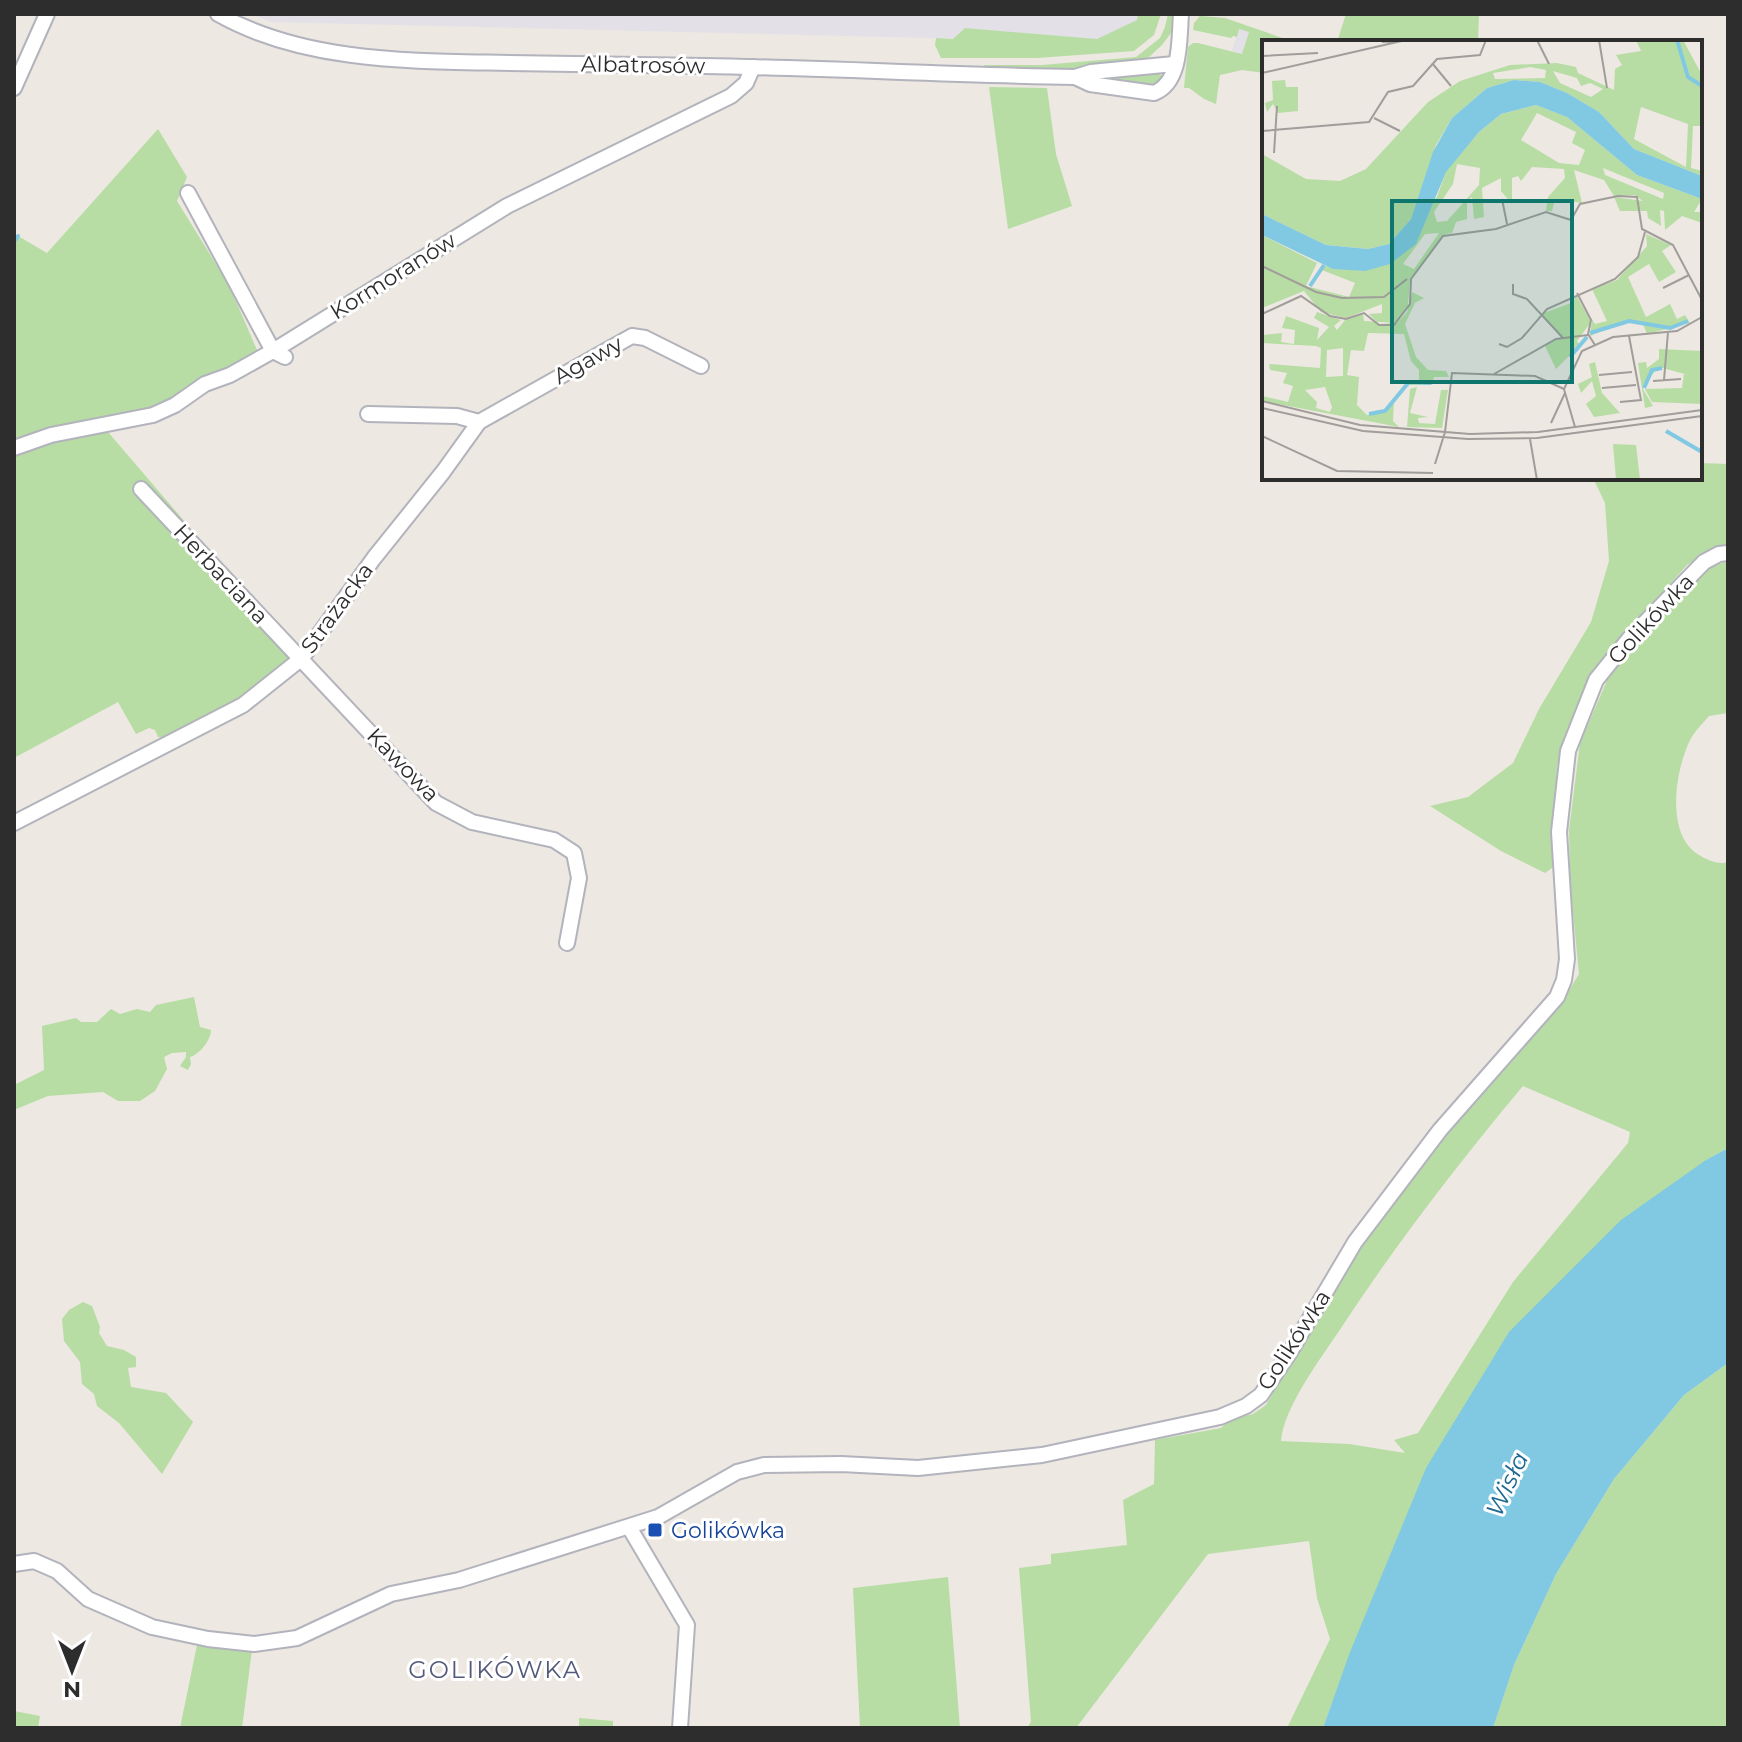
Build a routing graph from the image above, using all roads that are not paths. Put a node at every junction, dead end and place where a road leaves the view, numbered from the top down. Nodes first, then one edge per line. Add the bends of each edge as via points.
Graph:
1 (47, 14) edge
2 (218, 14) edge
3 (1181, 14) edge
4 (753, 67) junction
5 (1173, 71) junction
6 (1075, 77) junction
7 (14, 88) edge
8 (188, 193) dead end
9 (279, 354) junction
10 (701, 366) dead end
11 (368, 414) dead end
12 (479, 422) junction
13 (14, 448) edge
14 (141, 489) dead end
15 (1728, 553) edge
16 (302, 658) junction
17 (14, 823) edge
18 (567, 943) dead end
19 (629, 1527) junction
20 (14, 1564) edge
21 (680, 1728) edge

1 - 7 street
2 - 4 street, Albatrosów via 295,43 371,56
3 - 5 street
4 - 6 street, Albatrosów
4 - 9 street, Kormoranów via 746,83 731,96 507,206
5 - 6 street, Albatrosów via 1091,72
5 - 6 street, Albatrosów via 1162,90 1154,93
8 - 9 street
9 - 13 street, Kormoranów via 205,384 153,415 51,435
10 - 12 street, Agawy via 632,336
11 - 12 street via 457,416
12 - 16 street, Strażacka
14 - 16 street, Herbaciana
15 - 19 street, Golikówka via 1704,562 1629,639 1596,680 1568,751 1559,832 1567,959 1557,997 1440,1130 1355,1242 1261,1395 1220,1417 1042,1455 918,1468 764,1465 737,1472 658,1517
16 - 17 street, Strażacka via 243,705
16 - 18 street, Kawowa via 436,803 472,822 554,840 574,853 579,878
19 - 20 street, Golikówka via 459,1580 391,1594 297,1638 254,1644 152,1627 88,1599 57,1571 34,1561
19 - 21 street via 687,1625

